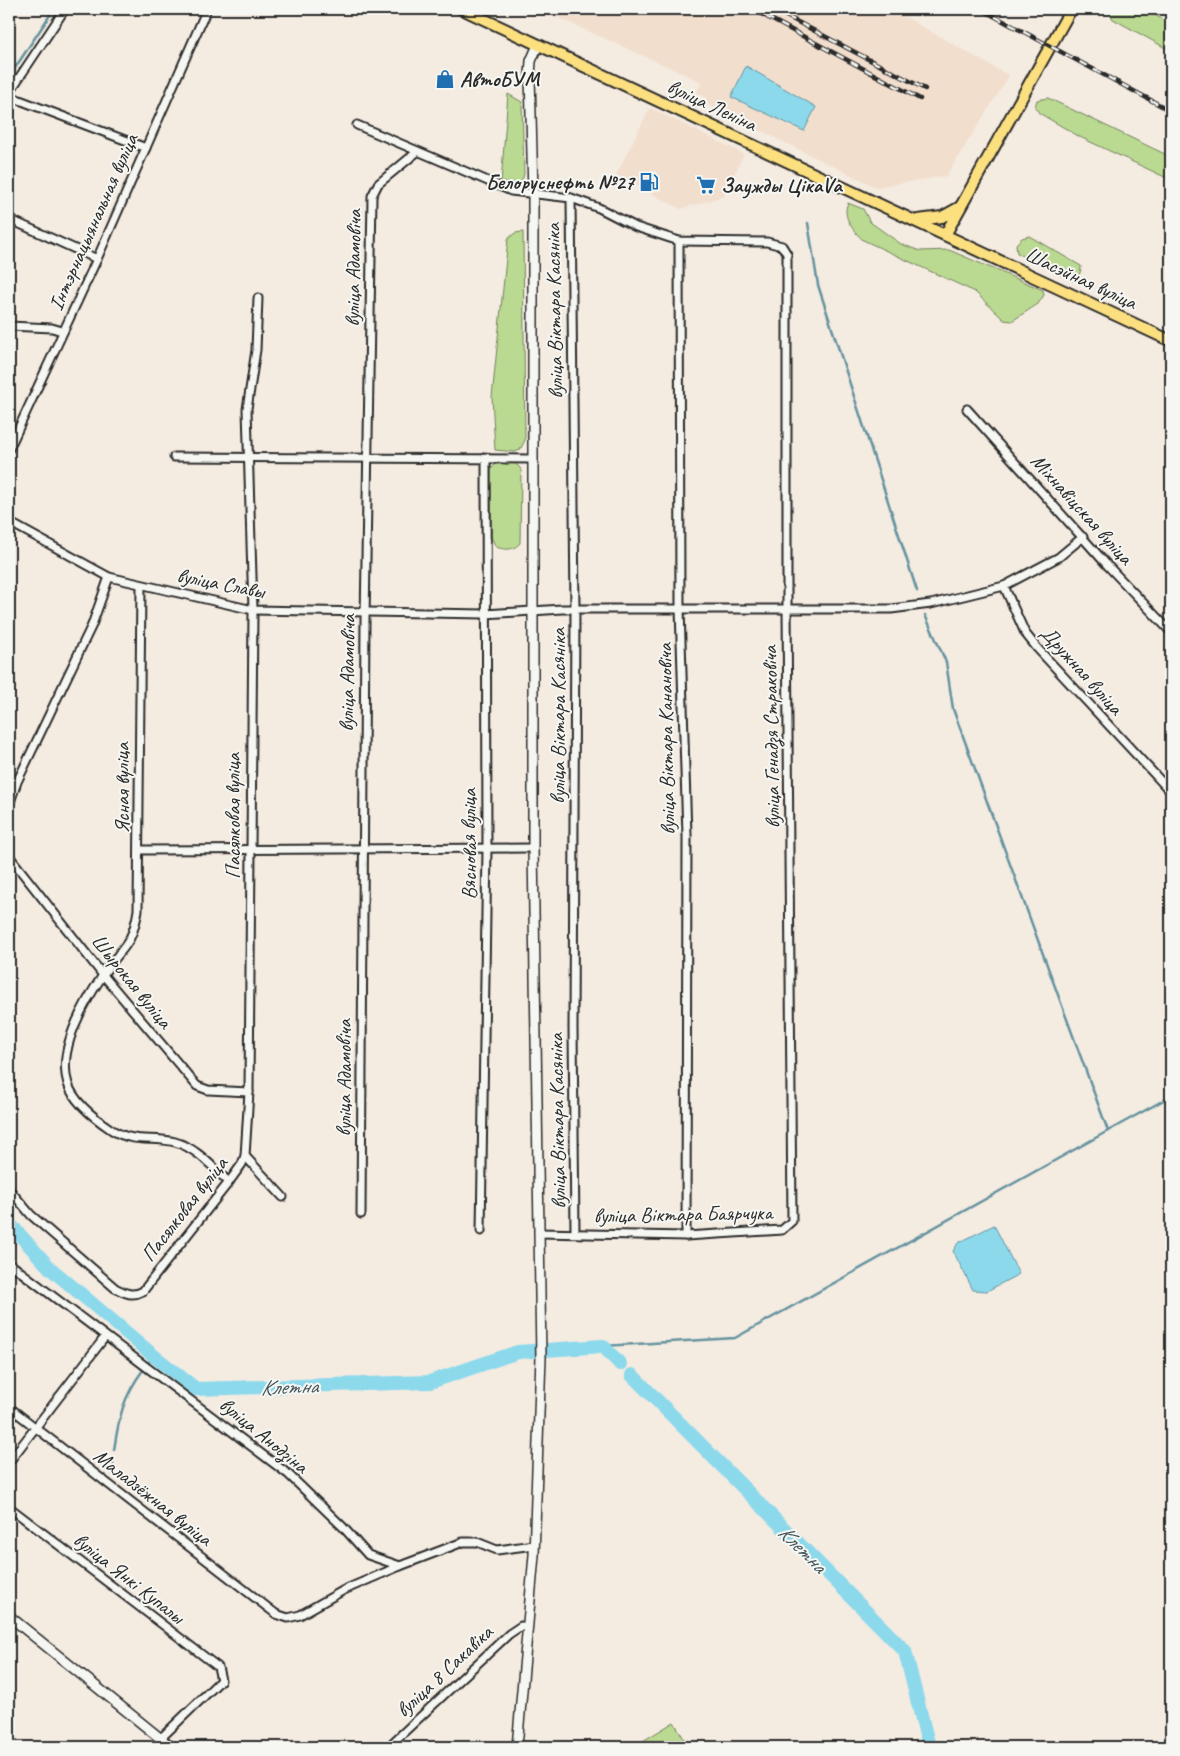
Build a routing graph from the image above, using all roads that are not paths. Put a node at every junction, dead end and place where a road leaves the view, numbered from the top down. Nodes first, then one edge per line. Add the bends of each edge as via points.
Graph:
1 (65, 9) edge
2 (207, 9) edge
3 (462, 9) edge
4 (1071, 9) edge
5 (538, 45) junction
6 (9, 94) edge
7 (357, 125) dead end
8 (146, 148) junction
9 (417, 152) junction
10 (533, 193) junction
11 (571, 198) junction
12 (963, 204) junction
13 (9, 219) edge
14 (913, 220) junction
15 (946, 235) junction
16 (679, 241) junction
17 (97, 259) junction
18 (258, 298) dead end
19 (9, 326) edge
20 (62, 331) junction
21 (1171, 341) edge
22 (967, 409) dead end
23 (9, 449) edge
24 (250, 456) junction
25 (174, 457) dead end
26 (486, 457) junction
27 (368, 458) junction
28 (532, 459) junction
29 (9, 522) edge
30 (1083, 536) junction
31 (109, 577) junction
32 (141, 585) junction
33 (1004, 586) junction
34 (680, 608) junction
35 (575, 609) junction
36 (787, 609) junction
37 (252, 610) junction
38 (365, 612) junction
39 (532, 613) junction
40 (485, 614) junction
41 (1171, 632) edge
42 (1171, 792) edge
43 (9, 805) edge
44 (533, 848) junction
45 (140, 850) junction
46 (363, 850) junction
47 (487, 850) junction
48 (251, 851) junction
49 (10, 859) edge
50 (102, 977) junction
51 (249, 1092) junction
52 (245, 1156) junction
53 (229, 1182) junction
54 (9, 1189) edge
55 (283, 1198) dead end
56 (362, 1214) dead end
57 (792, 1221) joint
58 (481, 1232) dead end
59 (540, 1233) junction
60 (576, 1233) junction
61 (686, 1236) junction
62 (9, 1263) edge
63 (106, 1337) junction
64 (9, 1407) edge
65 (36, 1428) junction
66 (9, 1462) edge
67 (9, 1507) edge
68 (534, 1545) junction
69 (400, 1566) junction
70 (9, 1616) edge
71 (527, 1627) junction
72 (161, 1738) junction
73 (171, 1747) edge
74 (388, 1747) edge
75 (518, 1747) edge

1 - 6 street
2 - 8 street, Інтэрнацыянальная вуліца
3 - 5 main road, вуліца Леніна
4 - 12 main road
5 - 10 street via 530,68
5 - 14 main road, вуліца Леніна
6 - 8 street
7 - 9 street
8 - 17 street, Інтэрнацыянальная вуліца
9 - 10 street via 511,191
9 - 27 street, вуліца Адамовіча via 378,184 372,196
10 - 11 street
10 - 28 street
11 - 16 street via 600,208 636,227
11 - 35 street, вуліца Віктара Касяніка
12 - 14 main road via 942,217
12 - 15 main road
13 - 17 street
14 - 15 main road, вуліца Леніна
15 - 21 main road, Шасэйная вуліца
16 - 34 street, вуліца Віктара Канановіча
16 - 36 street, вуліца Генадзя Страковіча via 767,242 782,246 787,254
17 - 20 street, Інтэрнацыянальная вуліца
18 - 24 street, Пасялковая вуліца via 256,350 247,409
19 - 20 street
20 - 23 street, Інтэрнацыянальная вуліца
22 - 30 street, Міхнавіцская вуліца
24 - 25 street
24 - 27 street
24 - 37 street, Пасялковая вуліца
26 - 27 street
26 - 28 street
26 - 40 street, Вясновая вуліца
27 - 38 street, вуліца Адамовіча
28 - 39 street
29 - 31 street, вуліца Славы
30 - 33 street via 1059,556
30 - 41 street, Міхнавіцская вуліца
31 - 32 street, вуліца Славы
31 - 43 street via 92,625
32 - 37 street, вуліца Славы
32 - 45 street, Ясная вуліца
33 - 36 street, вуліца Славы via 931,604 892,609
33 - 42 street, Дружная вуліца via 1025,633 1037,648
34 - 35 street, вуліца Славы
34 - 36 street, вуліца Славы
34 - 61 street, вуліца Віктара Канановіча via 686,835
35 - 39 street, вуліца Славы
35 - 60 street, вуліца Віктара Касяніка via 573,1028
36 - 57 street, вуліца Генадзя Страковіча
37 - 38 street, вуліца Славы
37 - 48 street, Пасялковая вуліца
38 - 40 street, вуліца Славы
38 - 46 street, вуліца Адамовіча
39 - 40 street, вуліца Славы
39 - 44 street
40 - 47 street, Вясновая вуліца
44 - 47 street
44 - 59 street
45 - 48 street
45 - 50 street, Ясная вуліца via 135,931
46 - 47 street
46 - 48 street
46 - 56 street, вуліца Адамовіча
47 - 58 street, Вясновая вуліца
48 - 51 street, Пасялковая вуліца
49 - 50 street, Шырокая вуліца
50 - 51 street, Шырокая вуліца via 197,1086 208,1090
50 - 53 street, Шырокая вуліца via 70,1036 66,1058 68,1085 93,1118 117,1133 129,1138 173,1141 191,1148
51 - 52 street, Пасялковая вуліца
52 - 53 street, Пасялковая вуліца
52 - 55 street
53 - 54 street, Пасялковая вуліца via 143,1291 136,1295 115,1288 31,1215
57 - 61 street, вуліца Віктара Баярчука via 782,1230
59 - 60 street, вуліца Віктара Баярчука
59 - 68 street via 541,1357
60 - 61 street, вуліца Віктара Баярчука
62 - 63 street, вуліца Анодзіна
63 - 65 street
63 - 69 street, вуліца Анодзіна via 288,1474 368,1555
64 - 65 street, Маладзёжная вуліца
65 - 66 street
65 - 69 street, Маладзёжная вуліца via 276,1614 288,1618 300,1616 344,1590
67 - 72 street, вуліца Янкі Купалы via 218,1667 221,1680
68 - 69 street via 497,1550 477,1542 464,1542
68 - 71 street
70 - 72 street
71 - 74 street, вуліца 8 Сакавіка via 517,1628 509,1634
71 - 75 street
72 - 73 street

